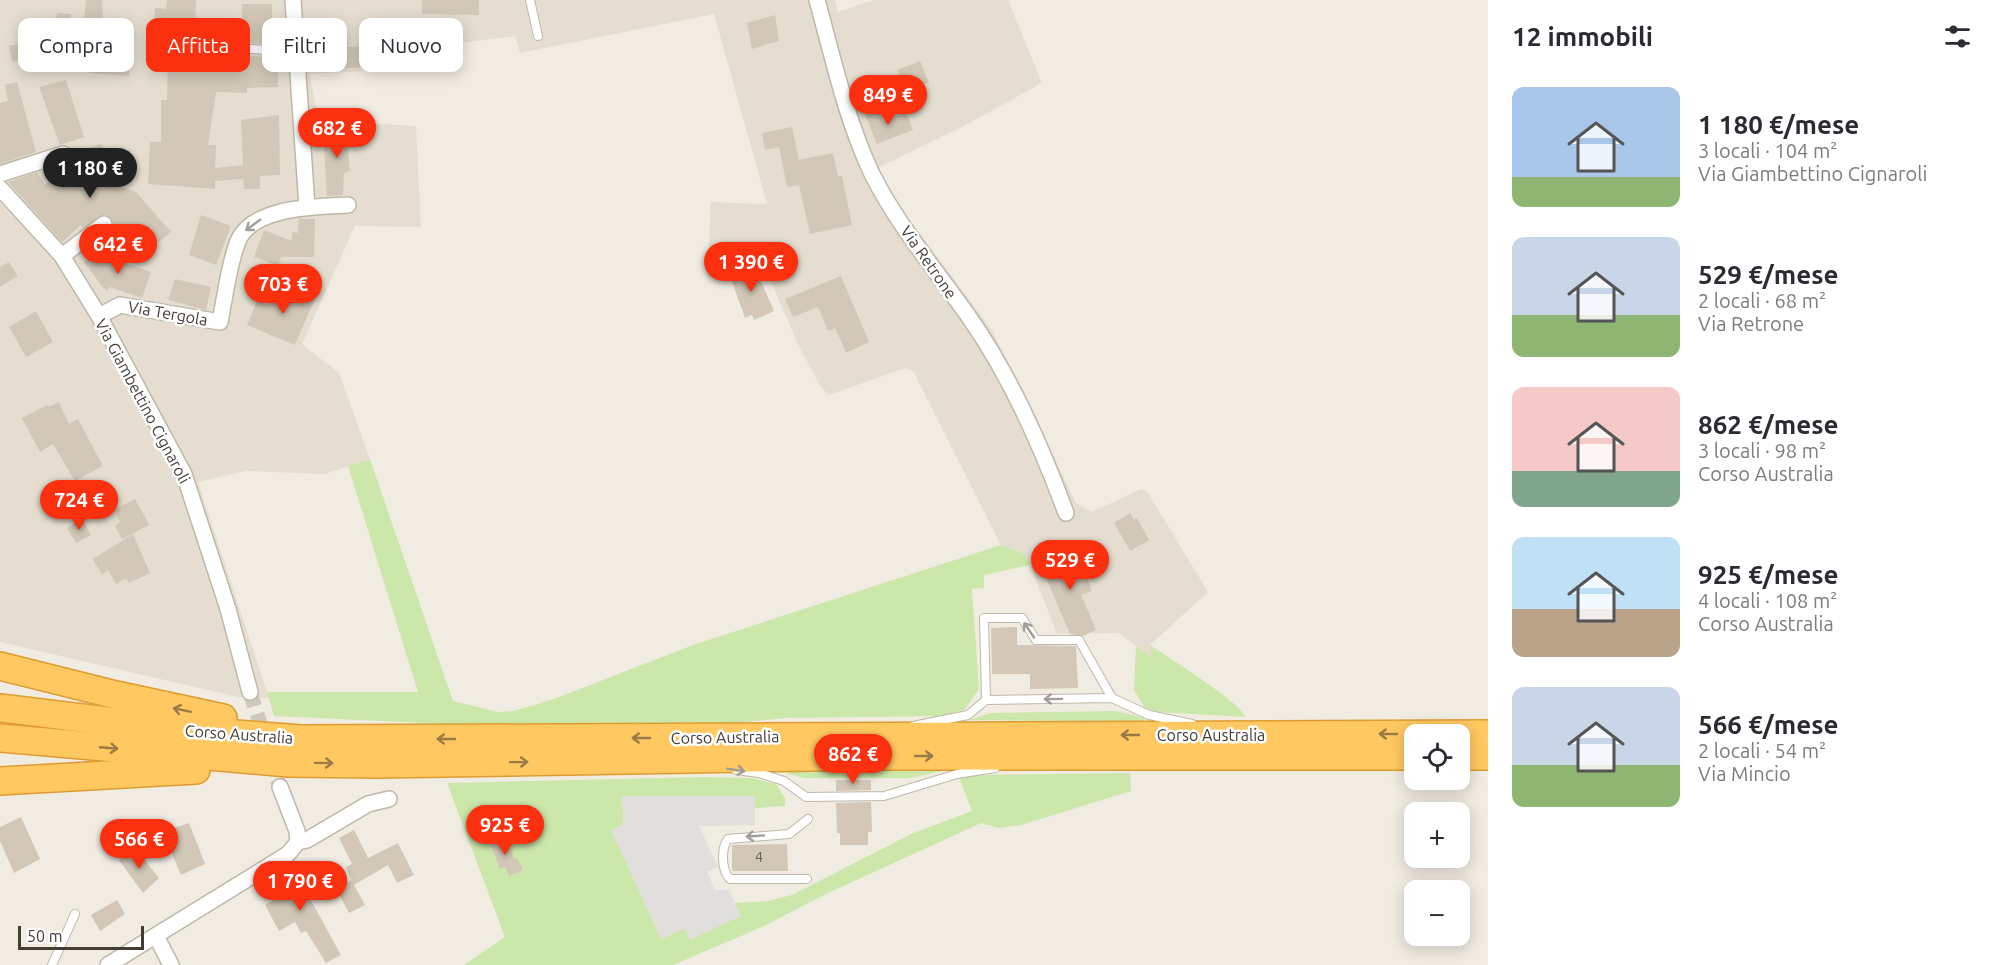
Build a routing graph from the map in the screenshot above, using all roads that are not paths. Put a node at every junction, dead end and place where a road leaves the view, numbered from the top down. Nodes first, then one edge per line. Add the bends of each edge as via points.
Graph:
1 (293, 0) edge
2 (530, 0) edge
3 (816, 0) edge
4 (294, 18) edge
5 (538, 36) dead end
6 (298, 72) edge
7 (63, 154) dead end
8 (0, 174) edge
9 (0, 188) edge
10 (348, 206) dead end
11 (307, 207) junction
12 (105, 224) dead end
13 (62, 256) junction
14 (99, 316) junction
15 (1066, 513) dead end
16 (0, 666) edge
17 (250, 692) tunnel mouth
18 (1112, 698) junction
19 (986, 700) junction
20 (0, 708) edge
21 (1488, 734) edge
22 (885, 735) junction
23 (1231, 735) junction
24 (0, 738) edge
25 (385, 739) junction
26 (1040, 756) junction
27 (1404, 756) edge
28 (1470, 756) edge
29 (1488, 756) edge
30 (678, 760) junction
31 (720, 768) dead end
32 (731, 770) dead end
33 (284, 775) junction
34 (0, 781) edge
35 (389, 799) dead end
36 (808, 819) dead end
37 (298, 842) junction
38 (807, 879) dead end
39 (75, 914) dead end
40 (156, 936) junction
41 (52, 965) edge
42 (108, 965) edge
43 (171, 965) edge

1 - 4 street
2 - 5 lane
3 - 15 street, Via Retrone via 855,132 873,176 922,256 970,318 1006,380 1040,445
6 - 11 street
7 - 8 street
9 - 13 street, Via Giambettino Cignaroli
10 - 11 street, Via Tergola
11 -> 14 street, Via Tergola via 265,216 238,240 220,322 120,305
12 - 13 street
13 - 14 street, Via Giambettino Cignaroli
14 - 17 street, Via Giambettino Cignaroli via 184,474
25 -> 16 highway via 210,716
18 -> 19 lane
18 -> 19 lane via 1079,640 1036,640 1022,618 984,618
18 - 23 lane via 1149,715
19 - 22 lane via 968,715 919,723
20 - 25 highway, Corso Australia via 251,736
21 -> 23 highway, Corso Australia
23 -> 22 highway, Corso Australia
22 -> 25 highway, Corso Australia
24 -> 33 highway, Corso Australia
26 - 27 highway, Corso Australia
30 -> 26 highway, Corso Australia
32 -> 26 lane via 772,776 806,797 884,796 957,774
28 - 29 highway
30 - 31 lane
33 -> 30 highway, Corso Australia
33 - 34 highway via 179,770
33 - 37 street
35 - 37 street via 368,804
36 -> 38 lane via 789,834 728,838 723,845 725,874 730,879
37 - 40 street via 288,854
39 - 41 lane
40 - 42 street
40 - 43 street

